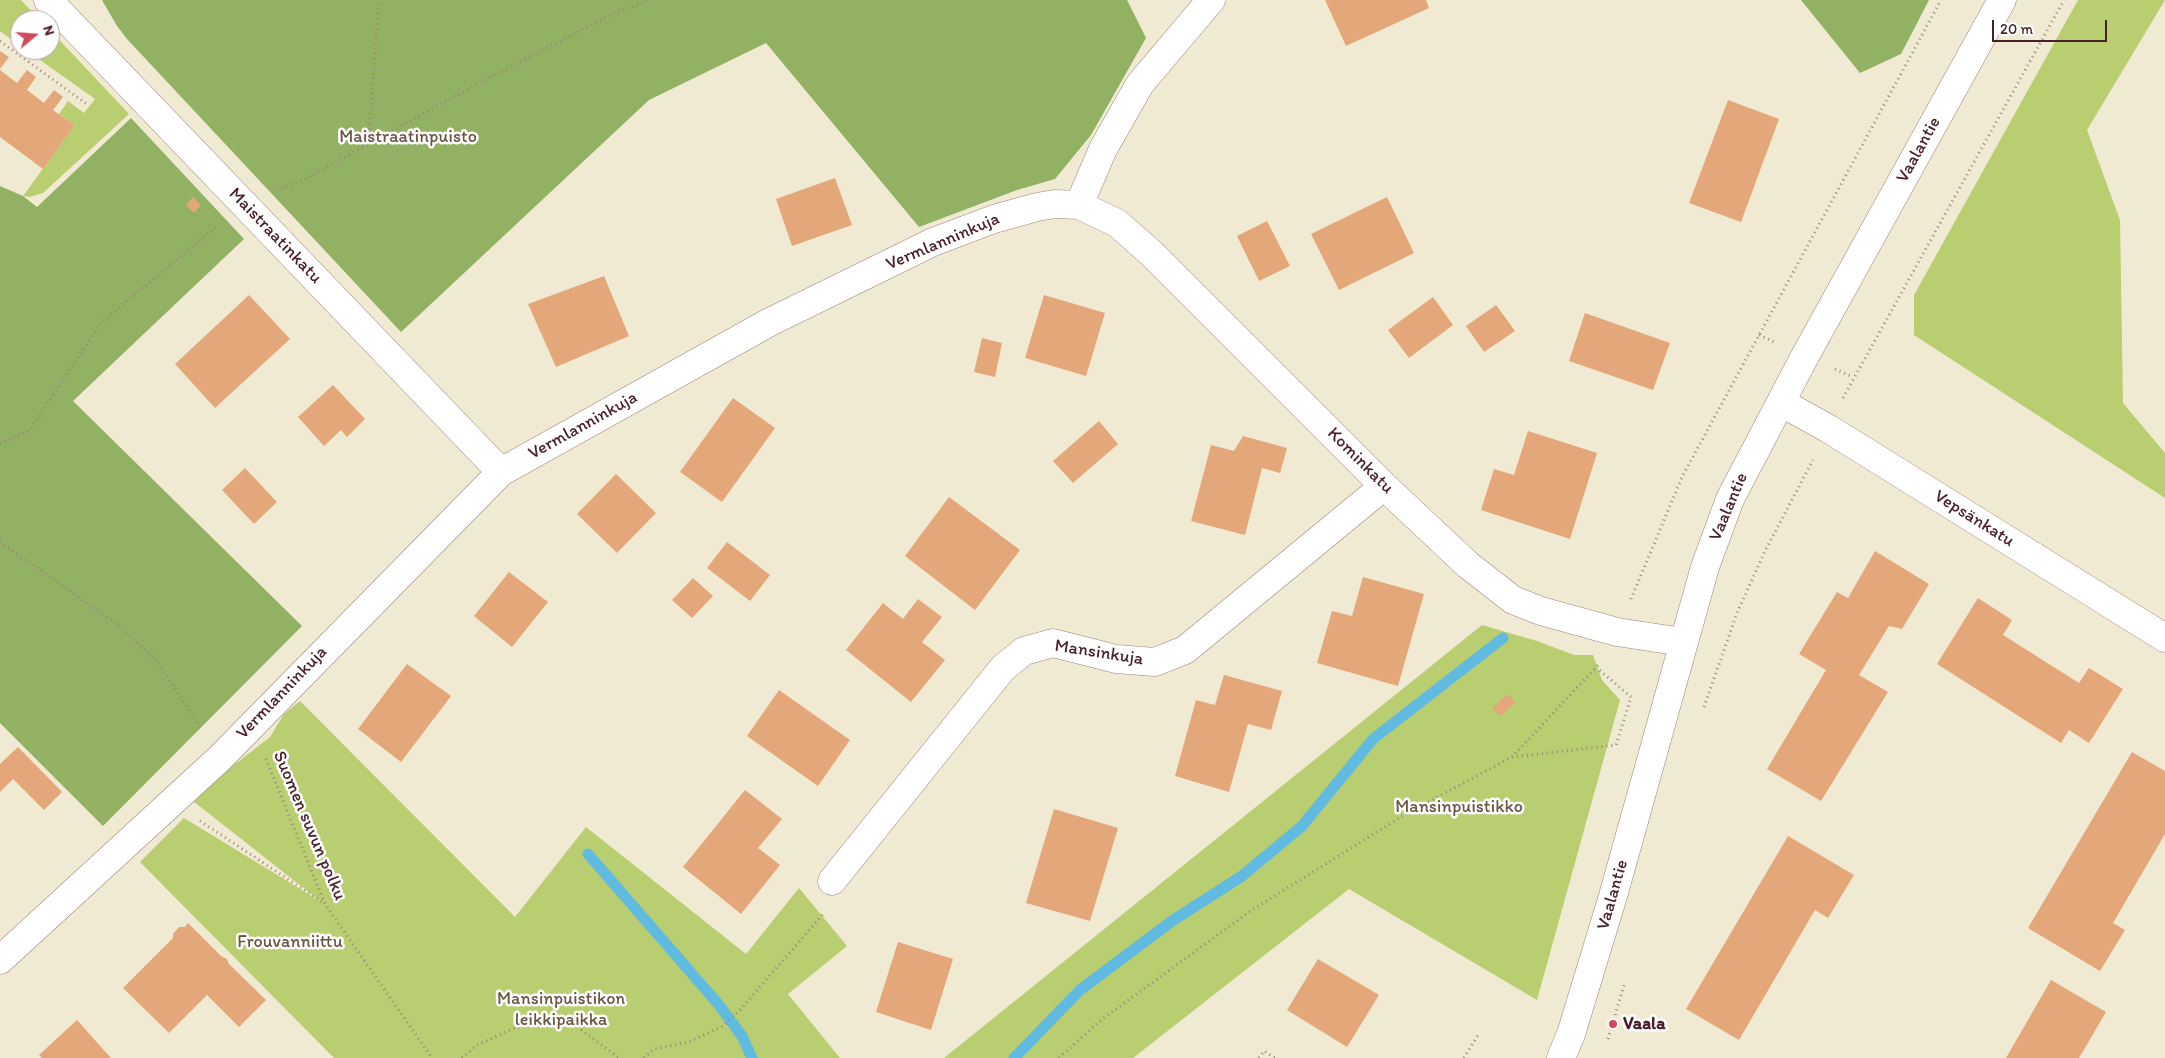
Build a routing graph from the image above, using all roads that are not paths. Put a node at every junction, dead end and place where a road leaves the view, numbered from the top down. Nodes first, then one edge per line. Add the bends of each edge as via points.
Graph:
1 (48, 0) edge
2 (1211, 0) edge
3 (2002, 0) edge
4 (1079, 205) junction
5 (1782, 403) junction
6 (501, 472) junction
7 (1384, 486) junction
8 (2165, 638) edge
9 (1683, 642) junction
10 (832, 881) road end
11 (0, 960) edge
12 (1561, 1058) edge

1 - 6 street, Maistraatinkatu
2 - 4 street via 1140,84 1103,149
3 - 5 street, Vaalantie
4 - 6 street, Vermlanninkuja via 1037,207 933,242 768,323
4 - 7 street, Kominkatu via 1117,223 1151,253
5 - 8 street, Vepsänkatu
5 - 9 street, Vaalantie via 1730,499 1705,567
6 - 11 street, Vermlanninkuja via 220,758
7 - 9 street, Kominkatu via 1468,565 1513,600 1617,632
7 - 10 street, Mansinkuja via 1185,650 1155,662 1116,659 1053,643 1024,651 1002,668
9 - 12 street, Vaalantie via 1610,905

